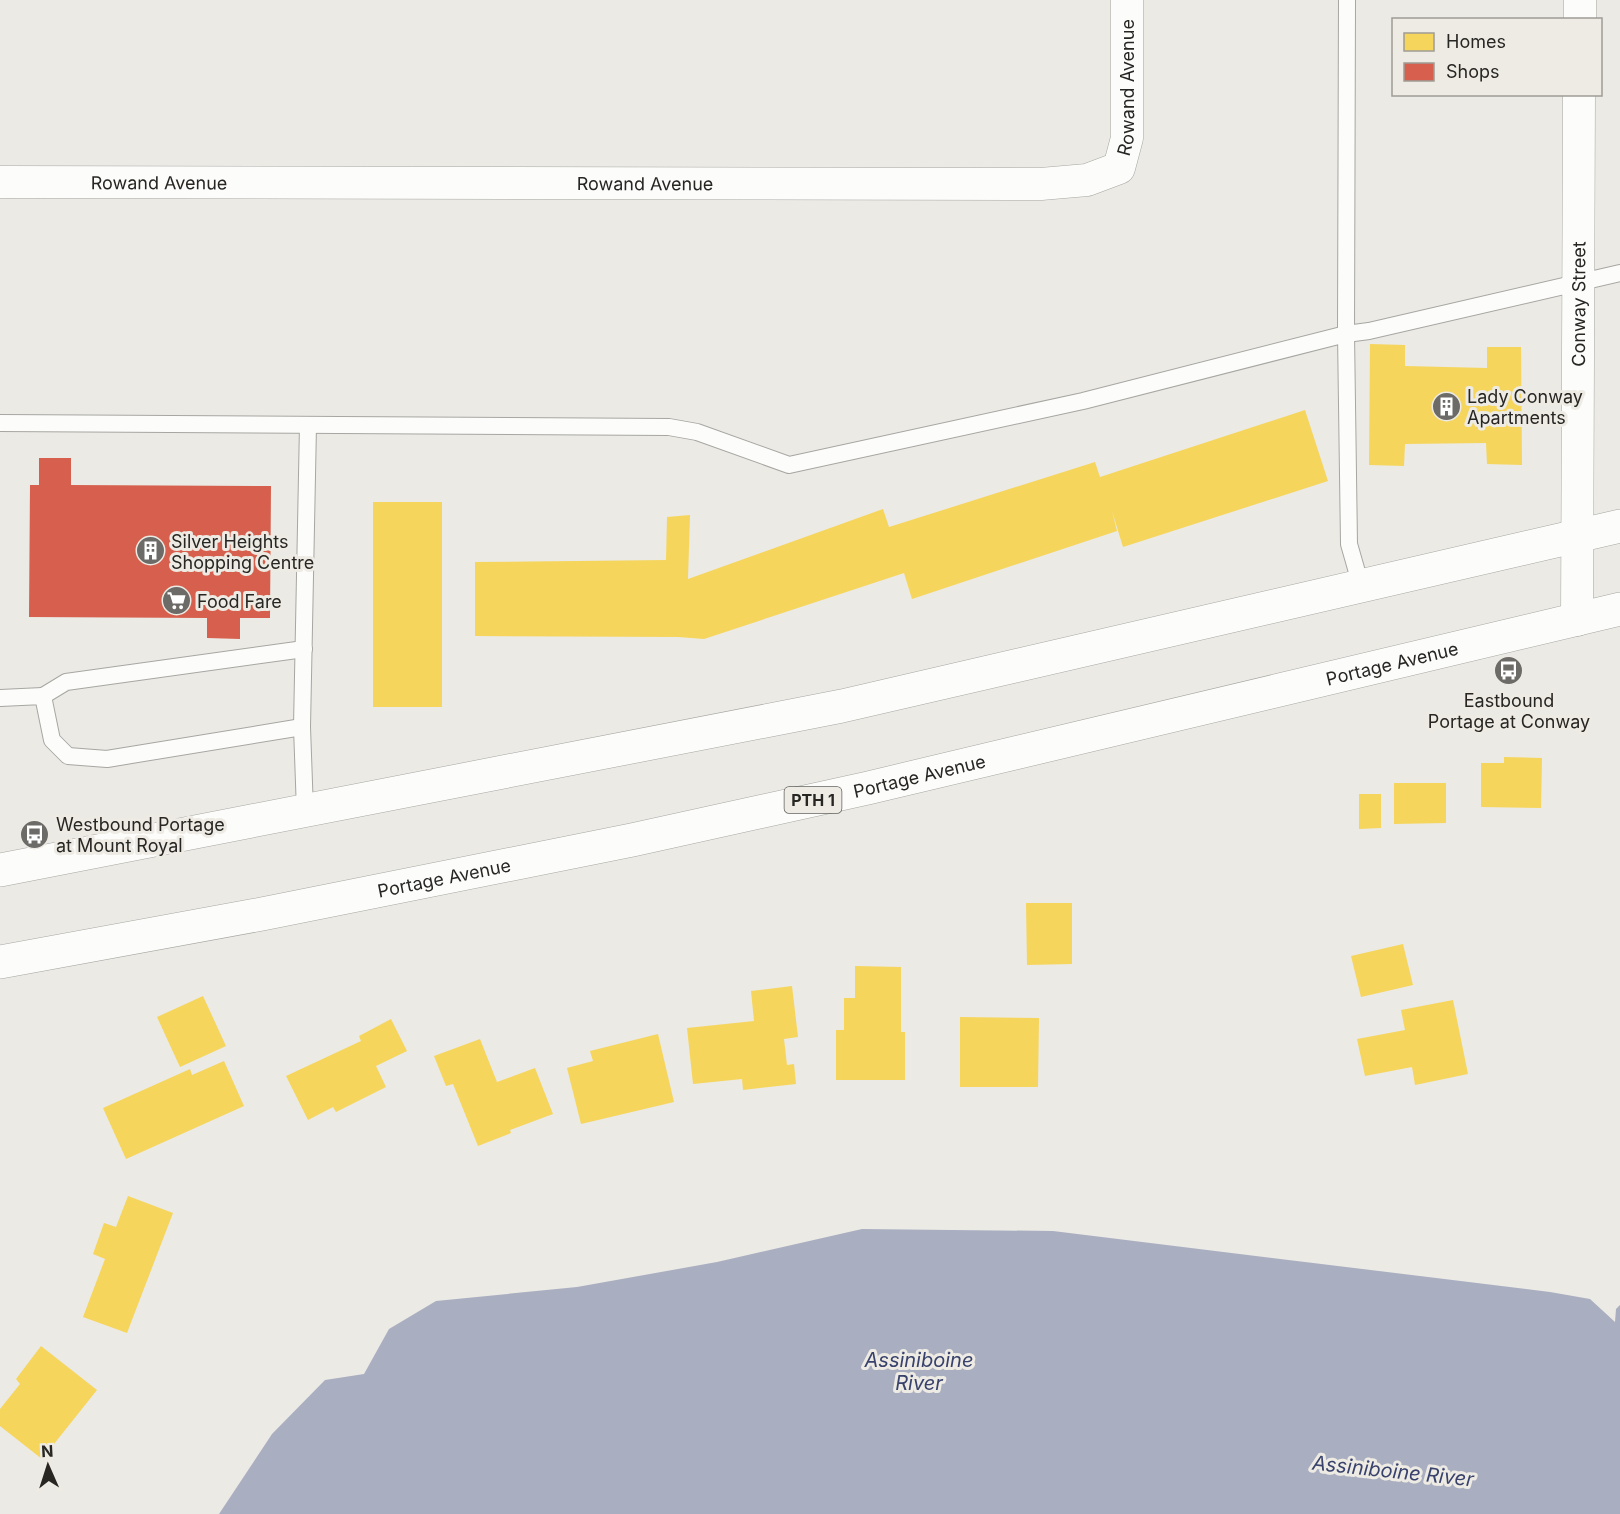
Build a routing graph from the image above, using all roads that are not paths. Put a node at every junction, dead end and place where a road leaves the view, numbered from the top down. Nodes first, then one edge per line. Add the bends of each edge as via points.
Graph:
1 (1127, 0) edge
2 (1347, 0) edge
3 (1580, 0) edge
4 (1580, 18) edge
5 (1579, 96) edge
6 (0, 182) edge
7 (1620, 273) edge
8 (1578, 284) junction
9 (1346, 334) junction
10 (0, 423) edge
11 (308, 425) junction
12 (1620, 526) edge
13 (1577, 536) junction
14 (1361, 586) junction
15 (1620, 609) edge
16 (1577, 620) junction
17 (304, 649) junction
18 (43, 696) junction
19 (0, 698) edge
20 (302, 727) junction
21 (304, 811) junction
22 (0, 870) edge
23 (0, 962) edge

1 - 6 street, Rowand Avenue via 1127,138 1119,168 1087,180 1041,184
2 - 9 lane
3 - 4 street
5 - 8 street, Conway Street
7 - 8 lane
8 - 9 lane
8 - 13 street, Conway Street
9 - 11 lane via 1083,401 789,465 697,432 669,427
9 - 14 lane via 1349,543
10 - 11 lane
11 - 17 lane
12 - 13 highway
13 - 14 highway
13 - 16 street, Conway Street
14 - 21 highway via 843,706
15 - 16 highway, Portage Avenue / PTH 1
16 - 23 highway, Portage Avenue / PTH 1 via 632,840
17 - 18 lane via 66,682
17 - 20 lane
18 - 19 lane
18 - 20 lane via 52,740 68,756 107,759
20 - 21 lane
21 - 22 highway

